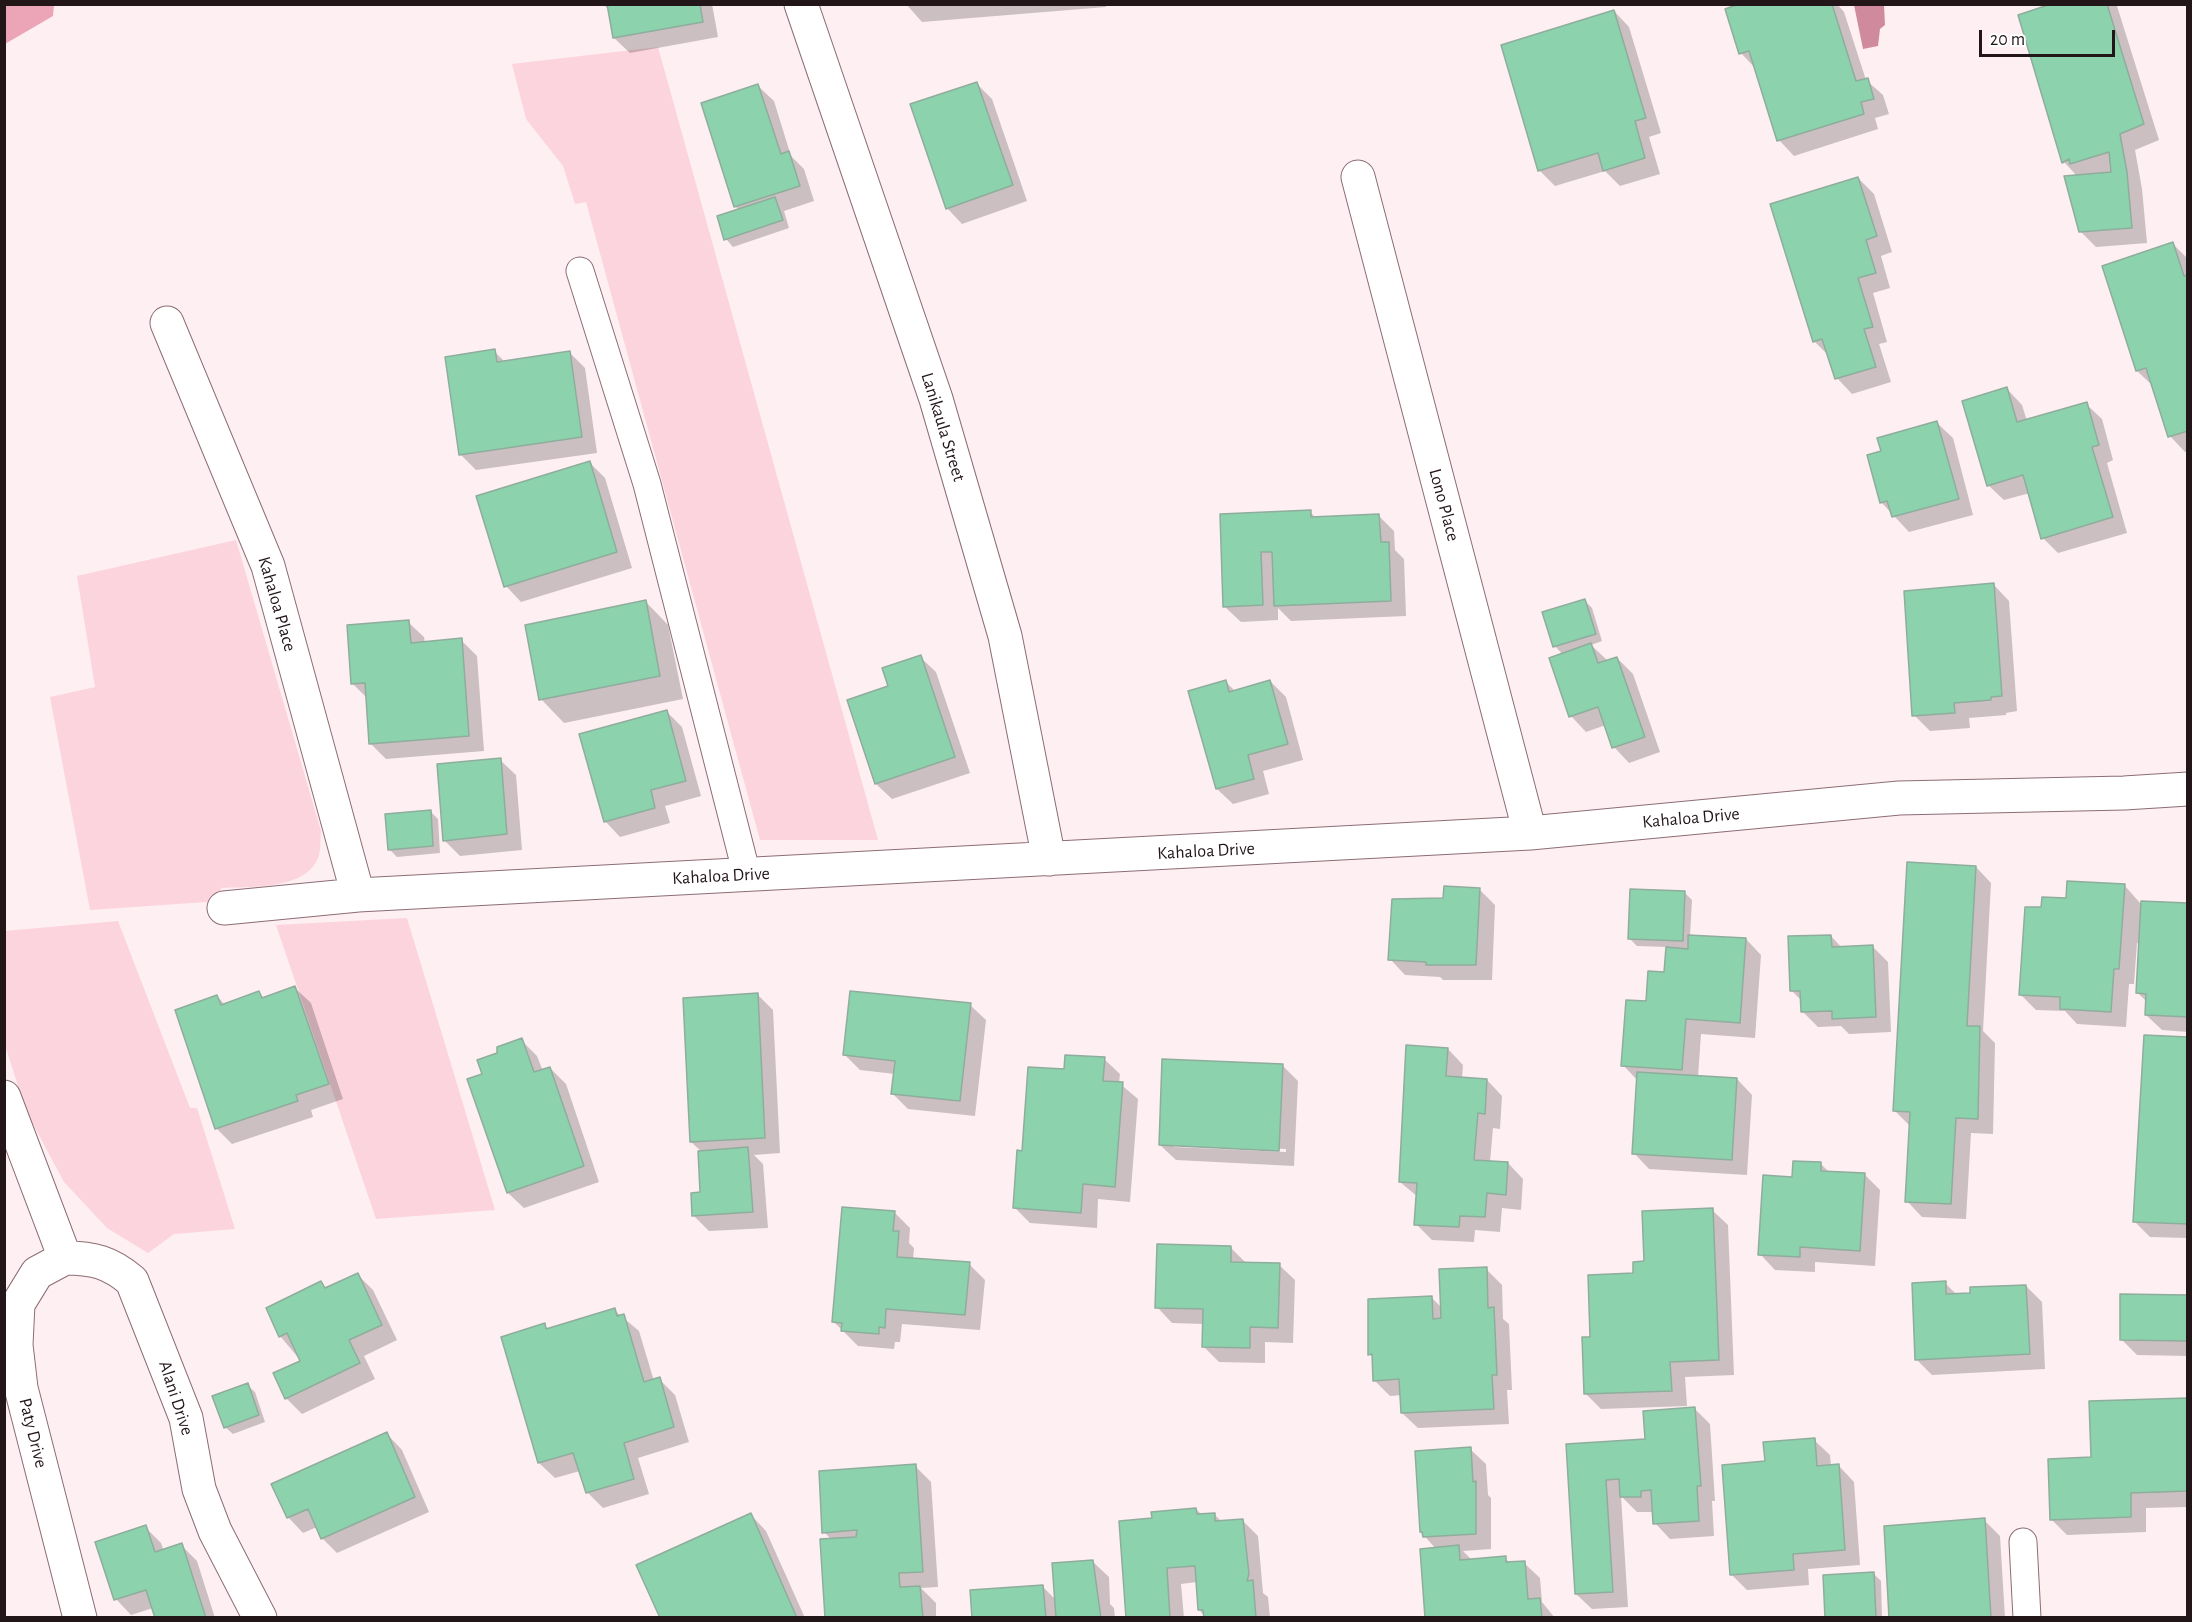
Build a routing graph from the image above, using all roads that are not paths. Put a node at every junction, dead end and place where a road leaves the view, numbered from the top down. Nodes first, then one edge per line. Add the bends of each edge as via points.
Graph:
1 (801, 4) edge
2 (1358, 177) dead end
3 (580, 271) dead end
4 (167, 323) dead end
5 (2187, 789) edge
6 (1530, 833) junction
7 (1049, 859) junction
8 (747, 875) junction
9 (358, 895) junction
10 (224, 908) dead end
11 (4, 1098) edge
12 (64, 1258) junction
13 (2023, 1542) dead end
14 (80, 1617) edge
15 (260, 1617) edge
16 (2027, 1617) edge

1 - 7 street, Lanikaula Street via 936,399 1005,636
2 - 6 street, Lono Place
3 - 8 lane via 647,484
4 - 9 street, Kahaloa Place via 268,566
5 - 6 street, Kahaloa Drive via 1899,798
6 - 7 street, Kahaloa Drive
7 - 8 street, Kahaloa Drive
8 - 9 street, Kahaloa Drive
9 - 10 street, Kahaloa Drive
11 - 12 street
12 - 14 street, Paty Drive via 37,1274 18,1304 16,1345 21,1388
12 - 15 street, Alani Drive via 92,1258 116,1267 132,1281 186,1418 199,1489 215,1531
13 - 16 lane

